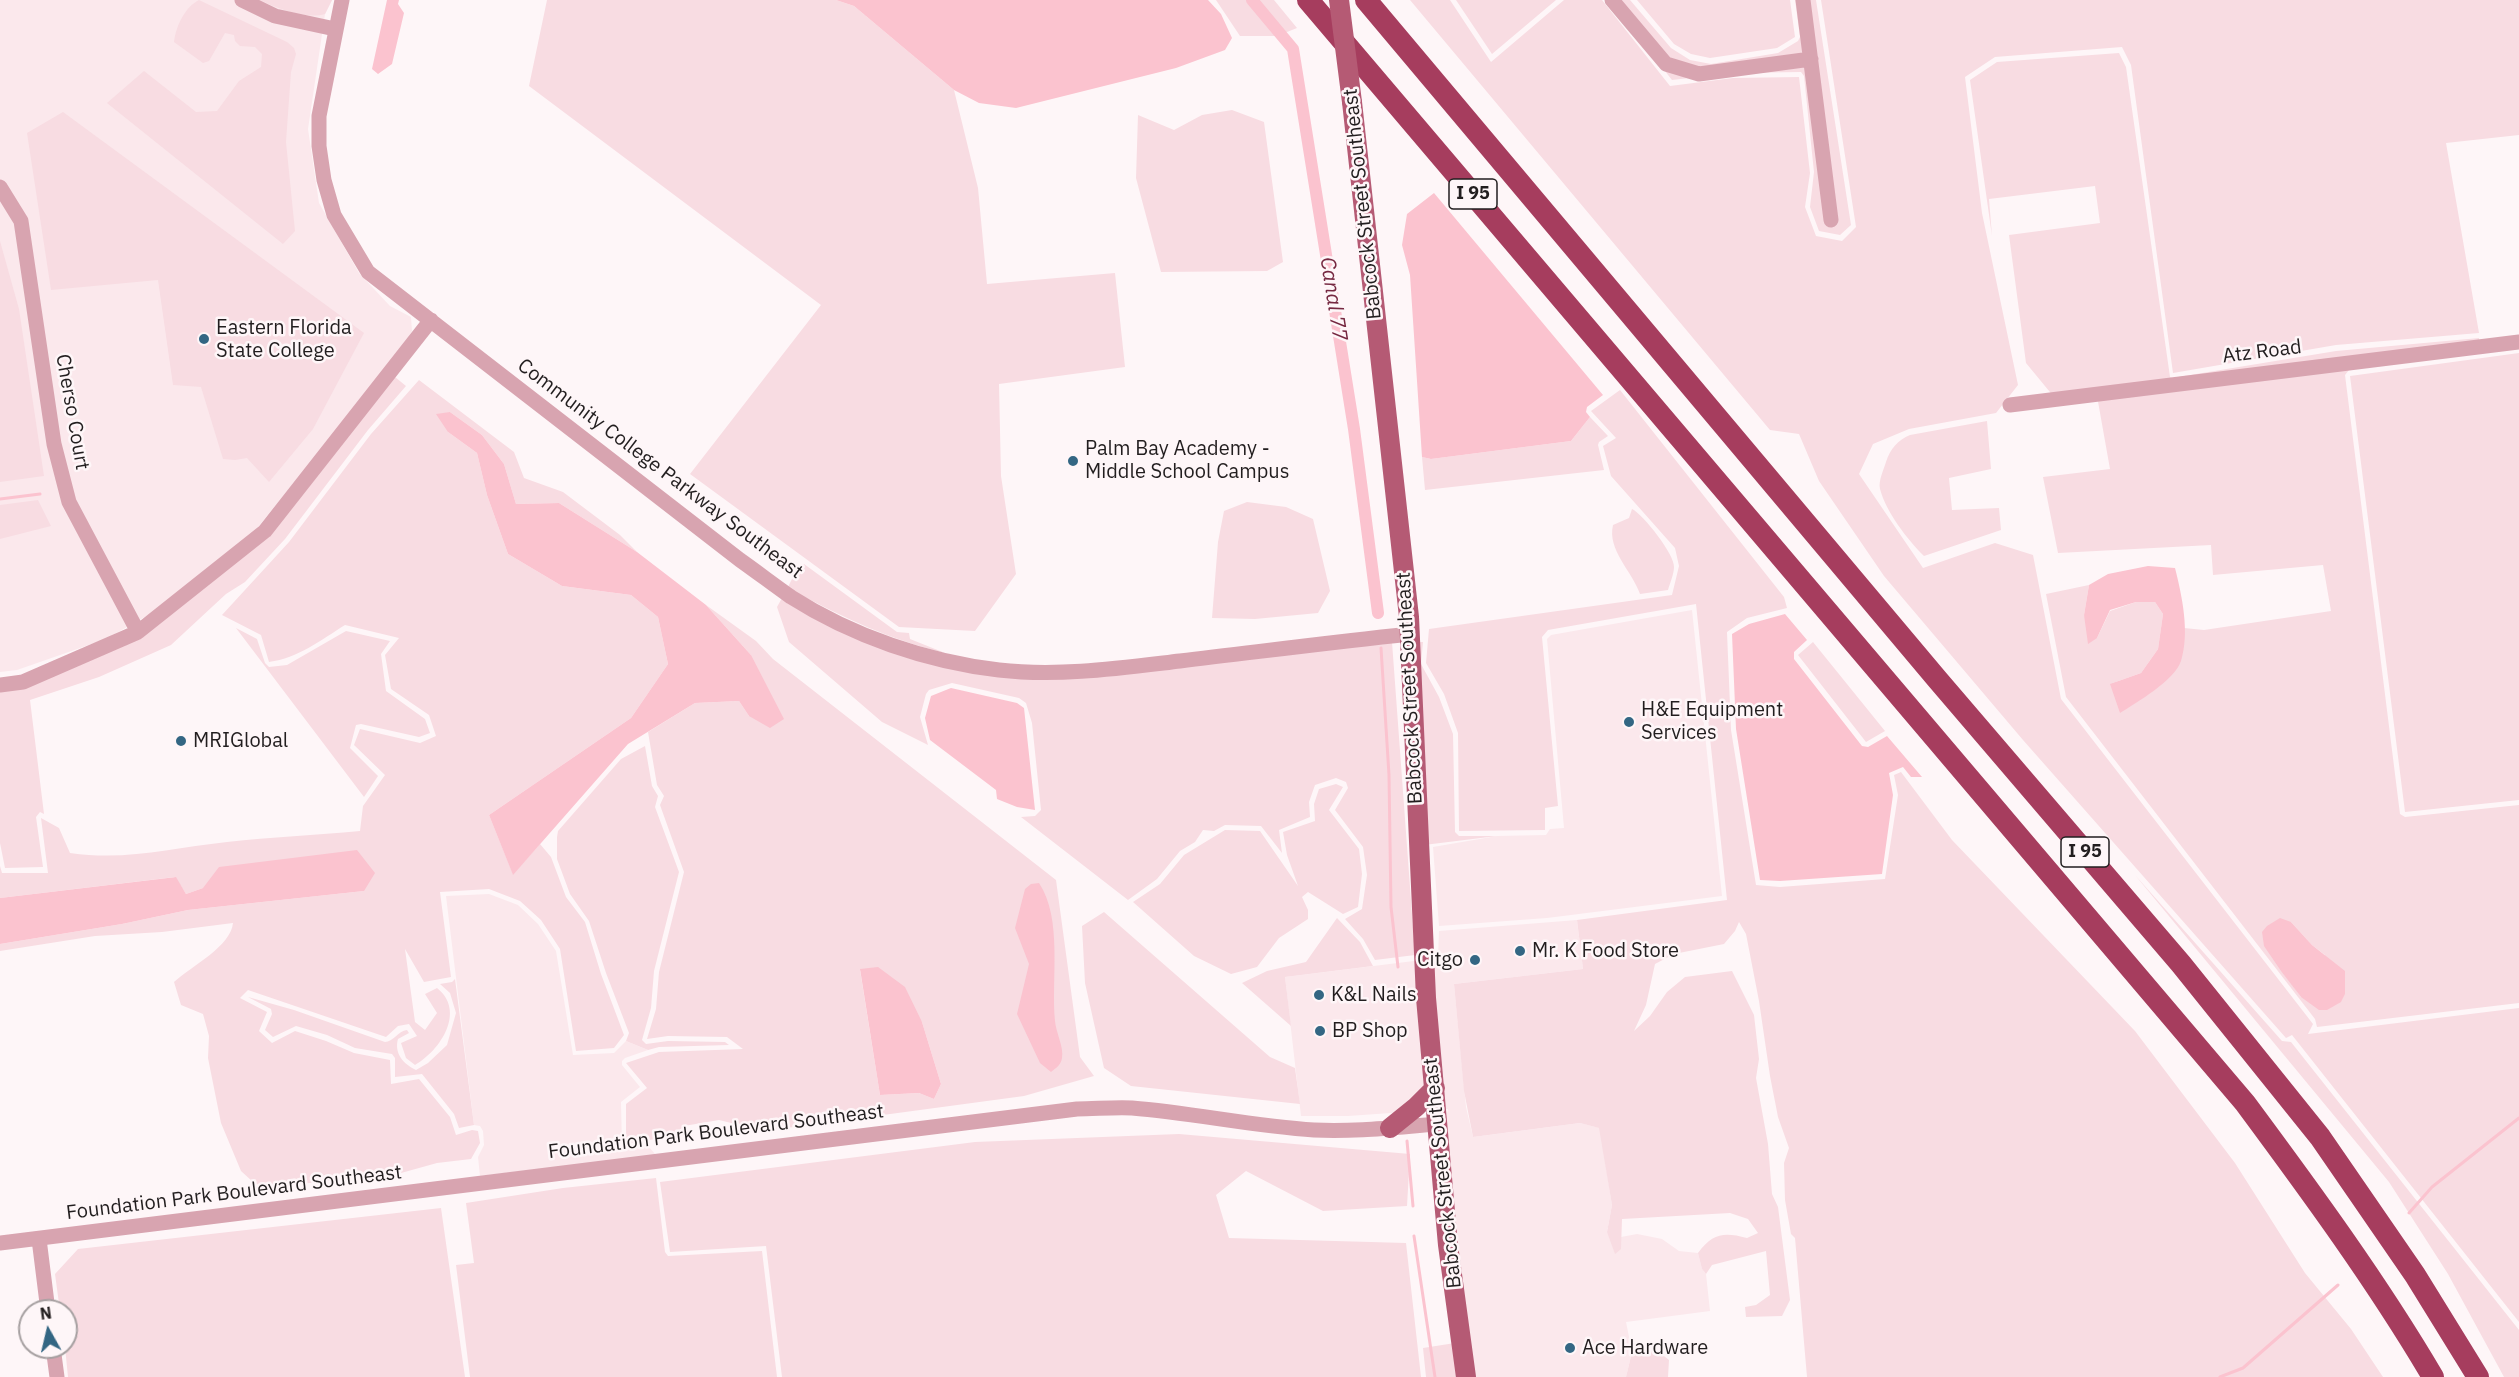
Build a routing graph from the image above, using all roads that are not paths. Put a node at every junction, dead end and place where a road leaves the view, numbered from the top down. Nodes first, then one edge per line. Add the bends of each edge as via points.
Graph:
1 (242, 0) edge
2 (342, 0) edge
3 (1308, 0) edge
4 (1340, 0) edge
5 (1366, 0) edge
6 (1612, 0) edge
7 (1803, 0) edge
8 (335, 29) junction
9 (1810, 59) junction
10 (0, 187) edge
11 (1831, 220) dead end
12 (432, 320) junction
13 (2519, 342) edge
14 (2010, 405) dead end
15 (138, 632) junction
16 (1410, 634) junction
17 (0, 685) edge
18 (1435, 1088) junction
19 (1438, 1124) junction
20 (1390, 1128) junction
21 (39, 1239) junction
22 (0, 1244) edge
23 (46, 1299) edge
24 (55, 1359) edge
25 (57, 1377) edge
26 (1466, 1377) edge
27 (2433, 1377) edge
28 (2478, 1377) edge

1 - 8 street via 275,16
2 - 8 street, Community College Parkway Southeast
3 - 27 highway, I 95 via 2245,1103 2303,1181
4 - 16 main road, Babcock Street Southeast, bridge
5 - 28 highway, I 95 via 2181,964 2320,1137 2415,1275
6 - 9 street via 1666,64 1699,74
7 - 9 street
8 - 12 street, Community College Parkway Southeast via 319,126 324,180 334,215 368,272
9 - 11 street
10 - 15 street, Cherso Court via 21,221 54,444 69,502
12 - 15 street via 266,531
12 - 16 street, Community College Parkway Southeast via 793,598 861,633 917,653 1000,670 1068,672
13 - 14 street, Atz Road
15 - 17 street via 22,682
16 - 18 main road, Babcock Street Southeast via 1422,918
18 - 19 main road, Babcock Street Southeast
18 - 20 main road
19 - 20 street, Foundation Park Boulevard Southeast
19 - 26 main road, Babcock Street Southeast via 1448,1245
20 - 21 street, Foundation Park Boulevard Southeast via 1317,1130 1129,1108 1077,1109
21 - 22 street, Foundation Park Boulevard Southeast
21 - 23 street
24 - 25 street

